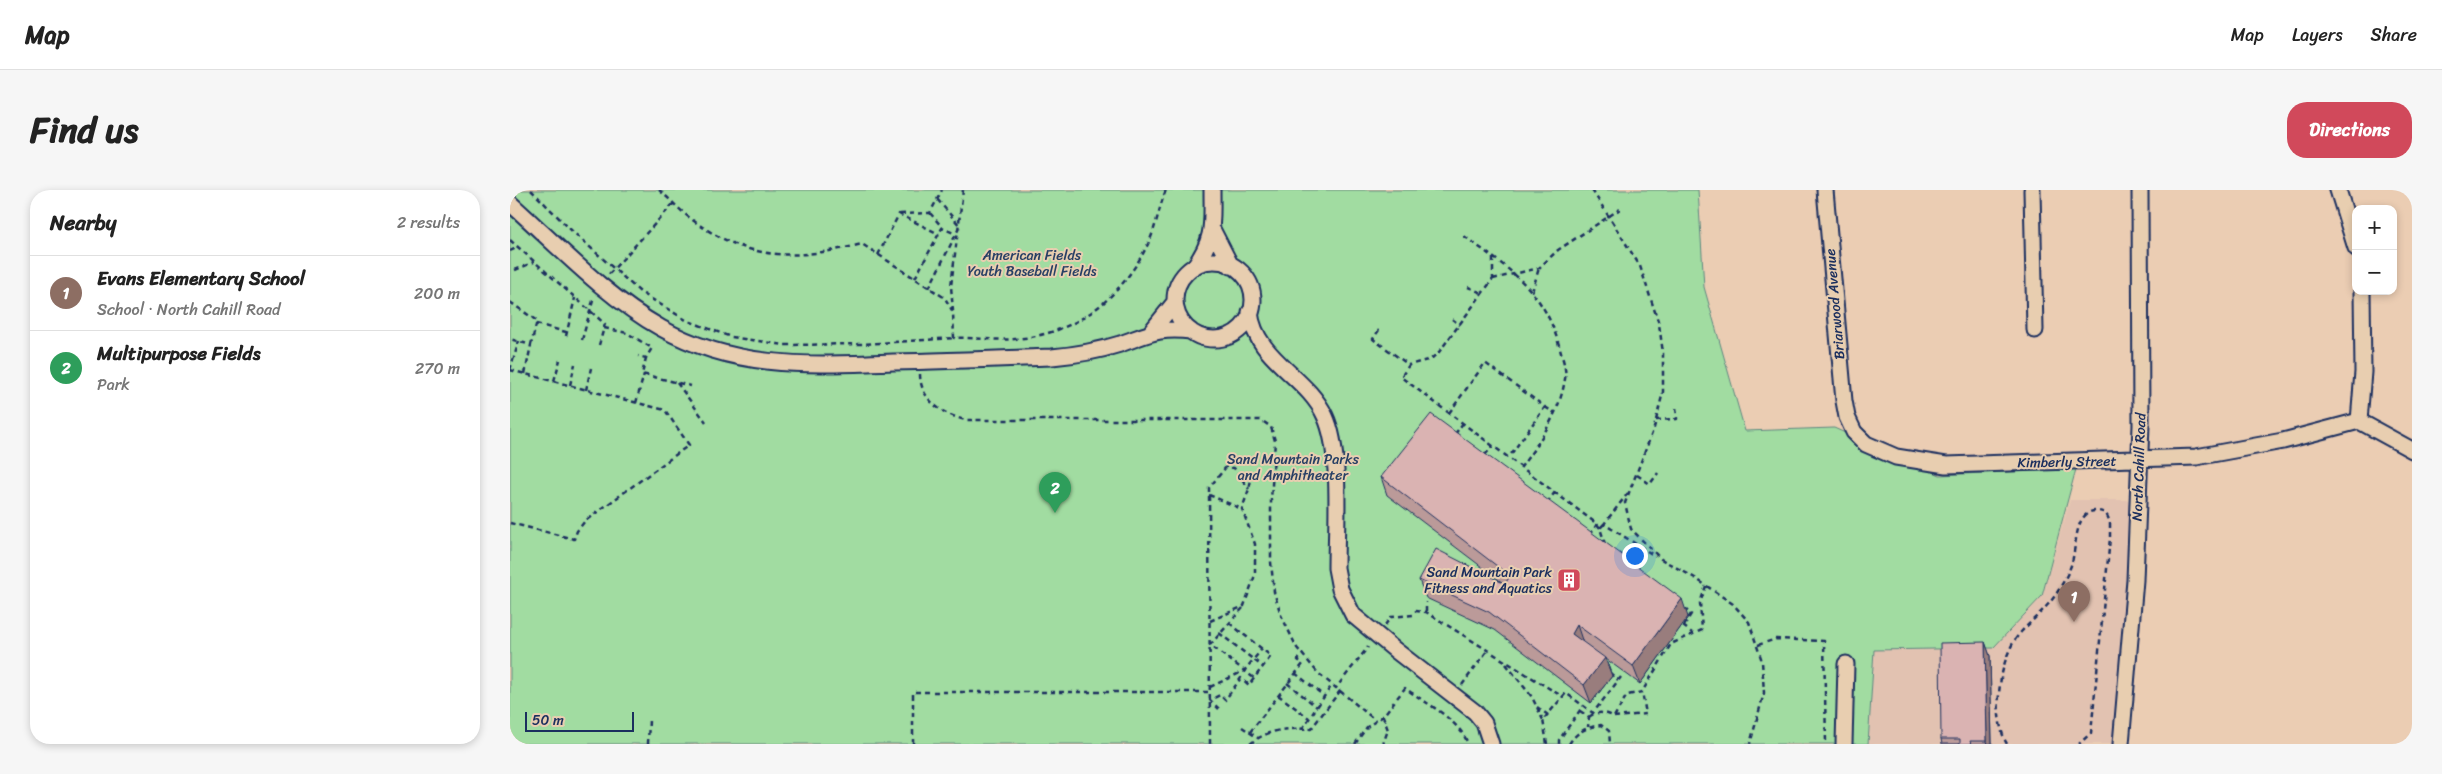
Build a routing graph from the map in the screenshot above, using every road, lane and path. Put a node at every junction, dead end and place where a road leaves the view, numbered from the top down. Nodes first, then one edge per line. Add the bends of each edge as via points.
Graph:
1 (530, 190) edge
2 (659, 190) edge
3 (667, 190) edge
4 (942, 190) edge
5 (963, 190) edge
6 (1166, 190) edge
7 (1212, 190) edge
8 (1592, 190) edge
9 (1825, 190) edge
10 (2032, 190) edge
11 (2140, 190) edge
12 (2338, 190) edge
13 (664, 194) junction
14 (937, 199) junction
15 (510, 203) edge
16 (674, 203) junction
17 (1620, 209) dead end
18 (930, 213) junction
19 (899, 214) junction
20 (1609, 217) junction
21 (960, 226) junction
22 (942, 228) junction
23 (1212, 231) junction
24 (939, 234) junction
25 (956, 234) junction
26 (2352, 235) edge
27 (1464, 236) dead end
28 (510, 240) edge
29 (518, 247) junction
30 (510, 251) edge
31 (878, 254) junction
32 (1493, 258) junction
33 (534, 262) junction
34 (1231, 266) junction
35 (1194, 267) junction
36 (1539, 268) junction
37 (614, 269) junction
38 (514, 270) dead end
39 (1514, 274) junction
40 (915, 278) junction
41 (1493, 280) junction
42 (601, 283) junction
43 (1468, 287) dead end
44 (929, 288) junction
45 (1532, 292) junction
46 (1482, 294) junction
47 (2362, 295) edge
48 (575, 298) junction
49 (510, 302) edge
50 (1175, 302) junction
51 (590, 311) junction
52 (953, 312) junction
53 (1250, 312) junction
54 (1452, 319) dead end
55 (536, 324) junction
56 (1460, 325) junction
57 (604, 328) junction
58 (1379, 330) dead end
59 (2035, 330) dead end
60 (1191, 331) junction
61 (1151, 332) junction
62 (1227, 336) junction
63 (954, 338) junction
64 (510, 339) edge
65 (582, 340) dead end
66 (919, 340) junction
67 (519, 341) junction
68 (531, 344) junction
69 (599, 345) dead end
70 (1264, 347) junction
71 (638, 356) dead end
72 (646, 358) junction
73 (560, 360) dead end
74 (920, 362) junction
75 (575, 364) dead end
76 (1409, 365) junction
77 (592, 368) dead end
78 (510, 370) edge
79 (525, 374) junction
80 (644, 374) junction
81 (554, 381) junction
82 (677, 382) junction
83 (570, 385) junction
84 (691, 386) dead end
85 (586, 390) junction
86 (636, 403) junction
87 (1676, 406) dead end
88 (1546, 407) junction
89 (1449, 413) junction
90 (1555, 413) junction
91 (1847, 417) joint
92 (1656, 420) junction
93 (2360, 421) junction
94 (706, 422) dead end
95 (1462, 423) junction
96 (1452, 438) edge
97 (1494, 446) junction
98 (2412, 450) edge
99 (1485, 455) edge
100 (1509, 456) junction
101 (2140, 460) junction
102 (1521, 467) junction
103 (1253, 470) dead end
104 (1658, 473) dead end
105 (1637, 475) junction
106 (1631, 488) junction
107 (1250, 489) junction
108 (1555, 492) junction
109 (1209, 496) junction
110 (1547, 503) edge
111 (1242, 509) junction
112 (510, 523) edge
113 (1597, 524) junction
114 (1604, 524) junction
115 (1600, 528) junction
116 (1587, 539) edge
117 (1608, 550) edge
118 (1661, 559) junction
119 (1706, 586) junction
120 (1426, 602) dead end
121 (1678, 604) edge
122 (1244, 606) junction
123 (1426, 612) junction
124 (1210, 621) junction
125 (1228, 622) junction
126 (1679, 622) dead end
127 (1684, 626) junction
128 (1219, 633) junction
129 (1692, 633) junction
130 (1377, 635) junction
131 (1210, 645) junction
132 (1758, 645) junction
133 (1263, 649) junction
134 (1487, 651) junction
135 (1303, 654) junction
136 (1500, 659) junction
137 (1255, 660) junction
138 (1846, 664) dead end
139 (1264, 667) junction
140 (1604, 669) edge
141 (1244, 671) junction
142 (1295, 673) junction
143 (1620, 677) dead end
144 (1254, 678) junction
145 (1618, 680) junction
146 (1287, 683) junction
147 (1333, 684) junction
148 (1210, 687) junction
149 (1336, 688) junction
150 (1561, 690) dead end
151 (1340, 691) junction
152 (1210, 692) junction
153 (1642, 692) junction
154 (1558, 694) junction
155 (1278, 696) junction
156 (1324, 696) junction
157 (1454, 696) junction
158 (1563, 697) junction
159 (1210, 700) junction
160 (1536, 706) junction
161 (1583, 706) junction
162 (1316, 707) junction
163 (1218, 708) dead end
164 (1580, 711) junction
165 (1593, 713) junction
166 (1440, 714) junction
167 (1548, 715) junction
168 (1383, 716) junction
169 (1589, 716) junction
170 (1614, 716) junction
171 (1309, 718) junction
172 (649, 719) dead end
173 (1375, 720) junction
174 (1544, 720) junction
175 (1242, 727) dead end
176 (1588, 727) junction
177 (1302, 729) junction
178 (1250, 732) junction
179 (1258, 738) junction
180 (648, 744) edge
181 (913, 744) edge
182 (1210, 744) edge
183 (1250, 744) edge
184 (1355, 744) edge
185 (1383, 744) edge
186 (1468, 744) edge
187 (1491, 744) edge
188 (1547, 744) edge
189 (1559, 744) edge
190 (1569, 744) edge
191 (1610, 744) edge
192 (1750, 744) edge
193 (1826, 744) edge
194 (1844, 744) edge
195 (2007, 744) edge
196 (2079, 744) edge
197 (2121, 744) edge

1 - 37 path
2 - 13 path
3 - 13 path
4 - 14 path
5 - 21 path
6 - 63 path via 1149,242 1130,276 1115,294 1093,311 1067,326 1038,336
7 - 23 street
8 - 20 path
9 - 91 street, Briarwood Avenue
10 - 59 street
11 - 101 street, North Cahill Road
12 - 26 street
13 - 16 path
14 - 18 path
14 - 21 path
15 - 42 street
16 - 31 path via 692,220 717,236 752,250 792,256 825,253 862,244
16 - 37 path
17 - 20 path
18 - 19 path
18 - 22 path
19 - 24 path
19 - 31 path
20 - 36 path via 1558,250
20 - 92 path via 1640,266 1658,324 1663,353 1663,392
21 - 25 path
21 - 52 path via 951,286
22 - 24 path
22 - 25 path
23 - 34 street
23 - 35 street via 1204,254
24 - 40 path
25 - 44 path
27 - 32 path
28 - 29 path
29 - 30 path
29 - 33 path
31 - 40 path
32 - 39 path
32 - 41 path
33 - 38 path
33 - 48 path
34 - 35 street via 1214,261
34 - 53 street via 1247,279 1252,291
35 - 50 street via 1182,278
36 - 39 path
36 - 45 path
37 - 42 path
37 - 66 path via 640,292 686,320 731,336 785,344
39 - 41 path
39 - 45 path
40 - 44 path
41 - 46 path
42 - 51 path
42 - 74 street via 662,329 693,343 755,362 800,365
43 - 46 path
44 - 52 path via 946,298
45 - 90 path via 1539,299 1556,333 1565,371
46 - 56 path
47 - 93 street
48 - 51 path
48 - 55 path via 566,334
49 - 55 path via 537,321
50 - 60 street via 1178,314
50 - 61 street
51 - 57 path via 604,324
51 - 65 path
52 - 63 path
53 - 62 street via 1242,327
53 - 70 street via 1252,324
54 - 56 path
55 - 68 path
56 - 76 path via 1431,359
57 - 69 path
57 - 72 path via 627,333 652,348
58 - 76 path via 1373,339
60 - 61 street via 1159,329
60 - 62 street via 1205,338
61 - 74 street via 1121,344 1077,355
62 - 70 street
63 - 66 path
64 - 67 path
66 - 74 path
67 - 68 path
67 - 78 path
68 - 79 path
70 - 130 street via 1318,404 1330,428 1335,454 1337,579 1354,615
71 - 72 path
72 - 80 path
73 - 81 path
74 - 135 path via 924,392 937,408 952,417 966,420 1226,419 1261,420 1270,426 1275,441 1271,509 1274,592 1290,636
75 - 83 path
76 - 89 path via 1401,377
77 - 85 path
78 - 79 path
79 - 81 path
80 - 82 path
80 - 86 path
81 - 83 path
82 - 84 path
82 - 94 path
83 - 85 path
85 - 86 path
86 - 112 path via 665,410 690,445 585,521 574,540
87 - 92 path via 1677,419
88 - 89 path via 1485,363
88 - 90 path
88 - 100 path
89 - 95 path
90 - 102 path via 1544,436
91 - 101 street, Kimberly Street via 1854,432 1866,444 1882,452 1946,465
92 - 105 path
93 - 98 street
93 - 101 street, Kimberly Street via 2283,441 2196,458
95 - 96 path
95 - 97 path
97 - 99 path
97 - 100 path
100 - 102 path
101 - 197 street, North Cahill Road via 2135,580
102 - 108 path
103 - 107 path
104 - 105 path via 1650,484
105 - 106 path
106 - 114 path
106 - 118 path via 1625,503 1631,529
107 - 109 path via 1234,468 1226,467 1208,488
107 - 111 path
108 - 110 path
108 - 113 path
109 - 111 path
109 - 124 path
111 - 122 path via 1255,544 1255,574
113 - 115 path
113 - 116 path
114 - 115 path
114 - 118 path
115 - 117 path
118 - 119 path
119 - 129 path via 1700,603 1702,630
119 - 132 path via 1733,604 1749,622
120 - 123 path
121 - 127 path via 1691,614
122 - 124 path
122 - 125 path
123 - 130 path via 1391,617
123 - 134 path
124 - 131 path
125 - 128 path
125 - 133 path
126 - 127 path
127 - 129 path
128 - 131 path
128 - 137 path
129 - 153 path via 1671,644
130 - 149 path
130 - 157 street
131 - 141 path
131 - 148 path
132 - 192 path via 1764,693
132 - 193 path via 1776,639 1824,641
133 - 137 path
133 - 139 path via 1271,656
134 - 136 path
134 - 157 path
135 - 142 path via 1298,660 1303,664
135 - 147 path
136 - 154 path
136 - 160 path
137 - 139 path
137 - 141 path
138 - 194 street
139 - 144 path
140 - 145 path
141 - 144 path
141 - 148 path
142 - 146 path
142 - 156 path
143 - 145 path
144 - 159 path via 1249,685 1242,678 1225,700 1220,694
145 - 165 path
146 - 155 path
146 - 162 path
147 - 149 path
147 - 156 path
148 - 152 path
149 - 151 path
150 - 154 path
151 - 173 path
151 - 177 path via 1311,729
152 - 159 path
152 - 181 path via 913,692
153 - 170 path via 1627,695
153 - 170 path via 1646,714
154 - 158 path
155 - 171 path
155 - 178 path
156 - 162 path
157 - 166 path
157 - 187 street via 1484,723
158 - 161 path via 1566,693
158 - 167 path
159 - 163 path
159 - 182 path
160 - 167 path
160 - 174 path
161 - 164 path
161 - 165 path
162 - 171 path
164 - 169 path
164 - 189 path
165 - 169 path
165 - 170 path
166 - 168 path via 1405,688
166 - 186 path via 1460,729
167 - 174 path
168 - 173 path
168 - 185 path via 1388,730
169 - 176 path
171 - 177 path
172 - 180 path
173 - 184 path
174 - 188 path
175 - 178 path
176 - 190 path
176 - 191 path via 1601,725 1609,731
177 - 179 path via 1277,730
178 - 179 path
179 - 183 path
195 - 196 path via 2000,729 1999,704 2010,647 2060,588 2071,564 2082,518 2098,510 2106,513 2110,522 2110,538 2091,734

